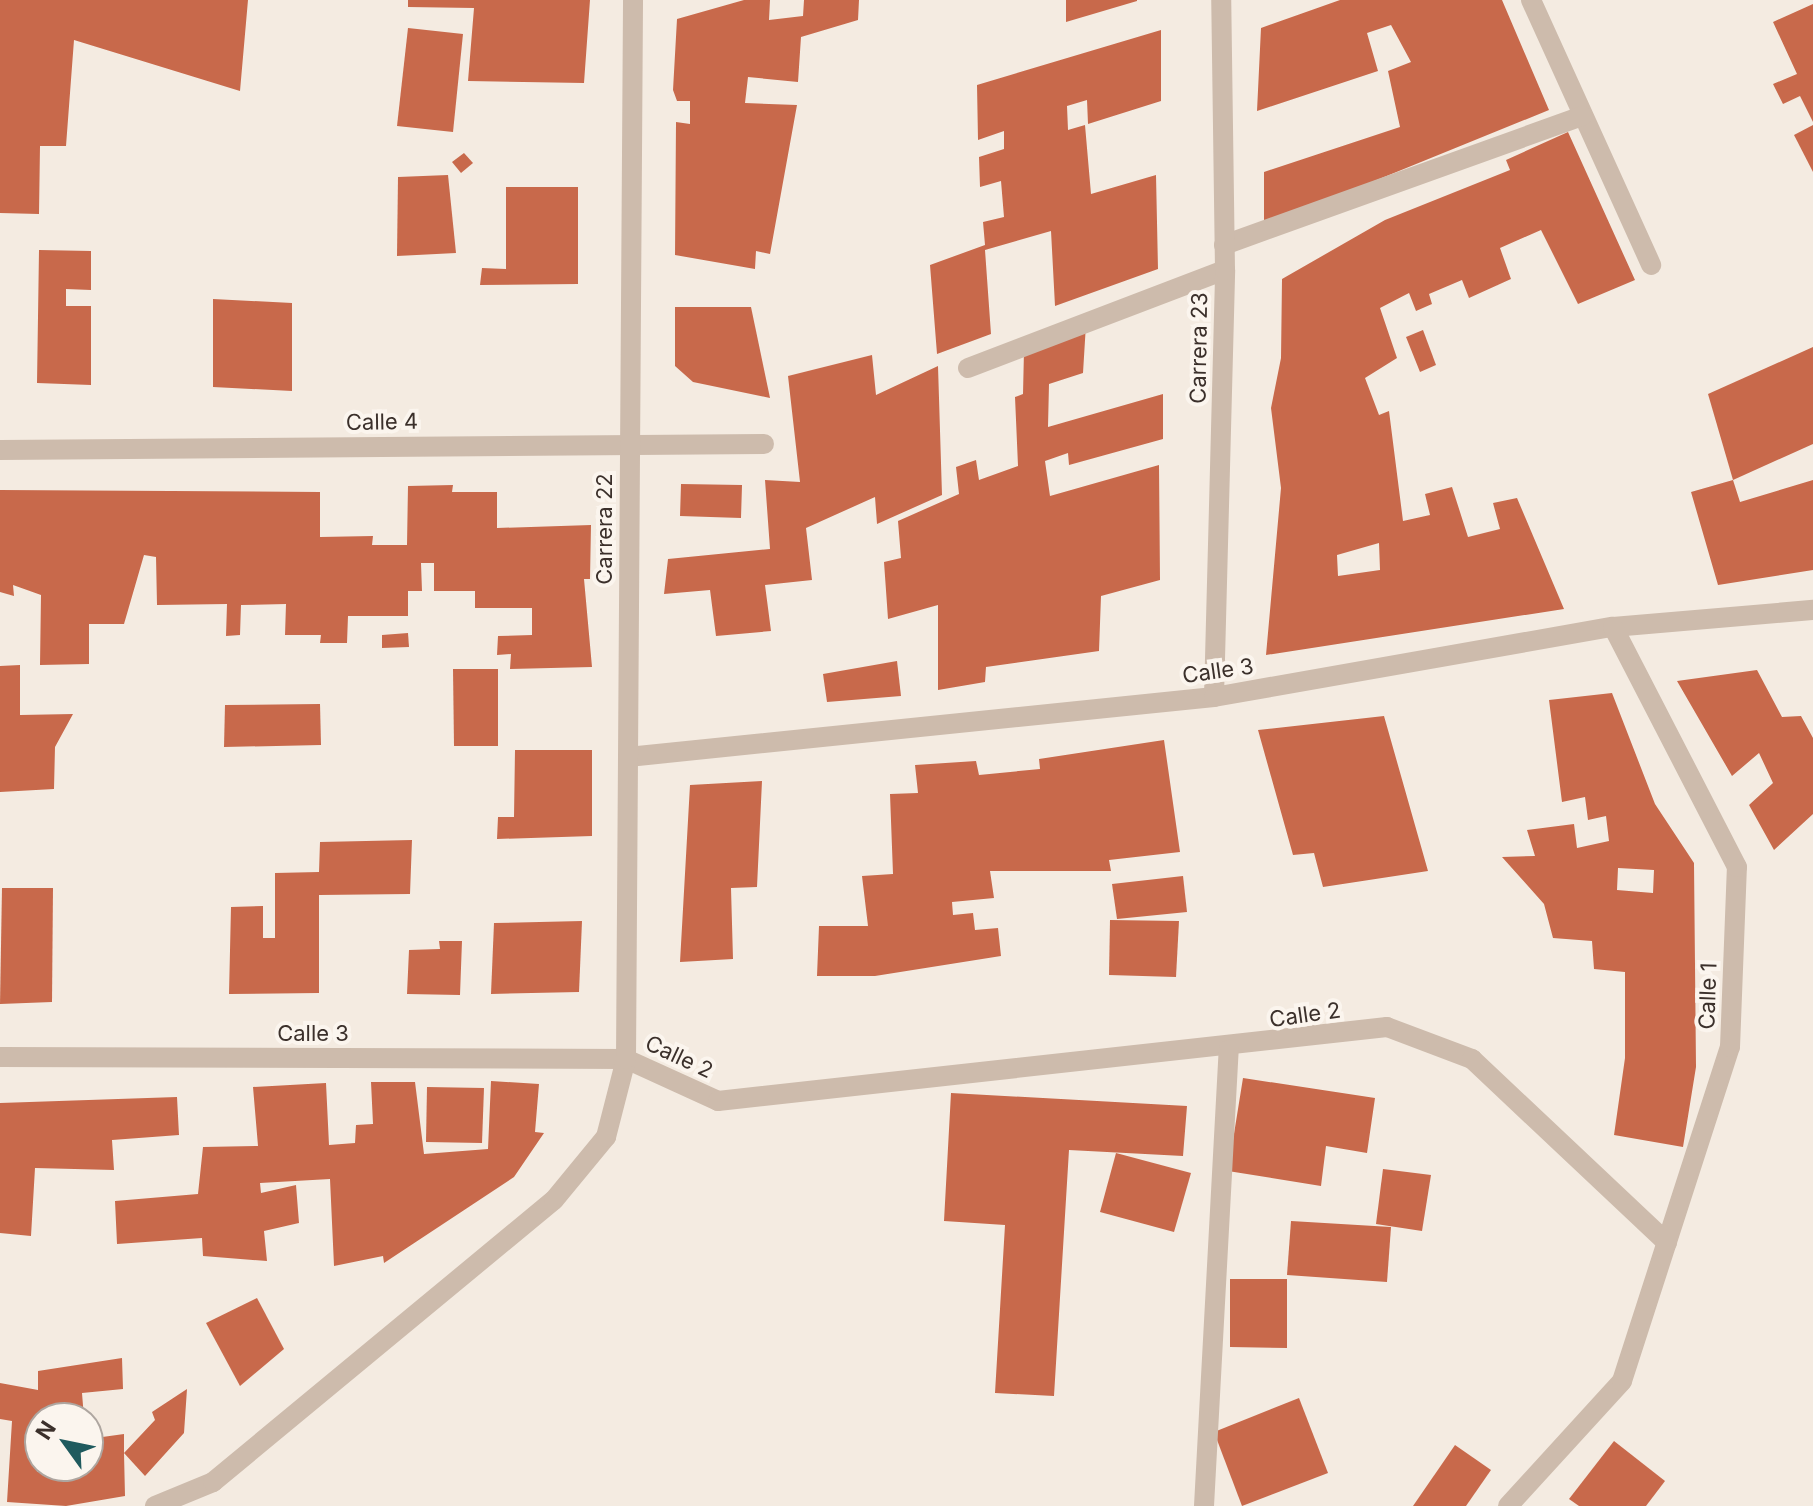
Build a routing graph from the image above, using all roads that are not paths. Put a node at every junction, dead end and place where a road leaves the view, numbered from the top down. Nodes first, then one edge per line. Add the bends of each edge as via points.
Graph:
1 (633, 0) edge
2 (1221, 0) edge
3 (1531, 0) edge
4 (1583, 116) junction
5 (1224, 245) junction
6 (1651, 265) dead end
7 (1225, 270) junction
8 (968, 368) dead end
9 (630, 443) junction
10 (764, 444) dead end
11 (0, 450) edge
12 (1813, 610) edge
13 (1613, 627) junction
14 (1214, 697) junction
15 (628, 757) junction
16 (1229, 1050) junction
17 (0, 1057) edge
18 (626, 1059) junction
19 (1667, 1243) junction
20 (155, 1506) edge
21 (1204, 1506) edge
22 (1508, 1506) edge

1 - 9 street, Carrera 22
2 - 5 street, Carrera 23
3 - 4 street
4 - 5 street
4 - 6 street
5 - 7 street, Carrera 23
7 - 8 street
7 - 14 street, Carrera 23
9 - 10 street, Calle 4
9 - 11 street, Calle 4
9 - 15 street, Carrera 22
12 - 13 street, Calle 3
13 - 14 street, Calle 3
13 - 19 street, Calle 1 via 1737,867 1730,1047
14 - 15 street, Calle 3
15 - 18 street, Carrera 22
16 - 18 street, Calle 2 via 718,1101
16 - 19 street, Calle 2 via 1387,1027 1472,1059
16 - 21 street
17 - 18 street, Calle 3
18 - 20 street, Calle 2 via 606,1137 554,1200 213,1482
19 - 22 street, Calle 1 via 1622,1381

